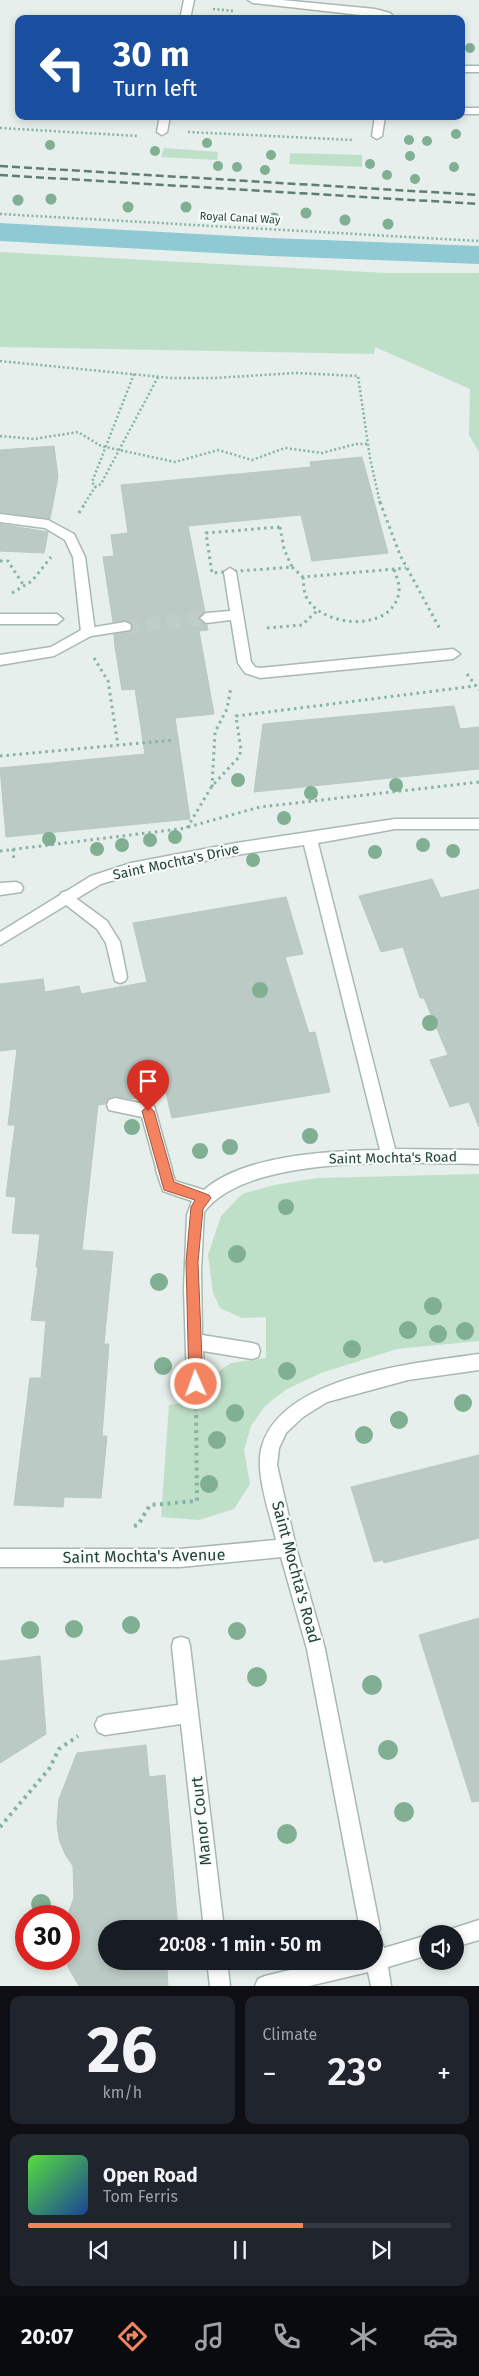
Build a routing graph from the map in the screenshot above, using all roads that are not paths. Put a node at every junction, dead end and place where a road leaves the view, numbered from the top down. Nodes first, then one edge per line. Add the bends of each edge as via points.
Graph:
1 (189, 0) edge
2 (252, 0) edge
3 (186, 15) edge
4 (382, 15) edge
5 (465, 68) edge
6 (479, 69) edge
7 (465, 111) edge
8 (478, 112) edge
9 (164, 120) edge
10 (379, 120) edge
11 (162, 132) dead end
12 (377, 136) dead end
13 (0, 518) edge
14 (230, 572) road end
15 (236, 615) junction
16 (206, 618) tunnel mouth
17 (0, 619) edge
18 (57, 619) dead end
19 (125, 627) tunnel mouth
20 (84, 634) junction
21 (452, 654) road end
22 (0, 660) edge
23 (479, 824) edge
24 (310, 839) junction
25 (16, 888) dead end
26 (0, 889) edge
27 (66, 896) junction
28 (0, 939) edge
29 (120, 977) dead end
30 (115, 1105) dead end
31 (389, 1156) junction
32 (479, 1157) edge
33 (205, 1198) junction
34 (194, 1342) junction
35 (252, 1351) dead end
36 (479, 1362) edge
37 (196, 1384) road end
38 (287, 1547) junction
39 (0, 1558) edge
40 (181, 1646) dead end
41 (189, 1713) junction
42 (105, 1725) road end
43 (213, 1920) edge
44 (368, 1920) edge
45 (479, 1930) edge
46 (464, 1934) edge
47 (419, 1947) edge
48 (383, 1955) edge
49 (218, 1970) edge
50 (325, 1970) edge
51 (377, 1970) edge
52 (220, 1986) edge
53 (265, 1986) edge
54 (381, 1986) edge

1 - 3 street
2 - 4 street
5 - 6 street
7 - 8 street
9 - 11 street
10 - 12 street
13 - 20 street via 48,524 70,537 79,557
14 - 15 street
15 - 16 street
15 - 21 street via 245,663 250,670 260,673
17 - 18 street
19 - 20 street
20 - 22 street via 54,651
23 - 24 street, Saint Mochta's Drive via 395,824
24 - 27 street, Saint Mochta's Drive via 132,869 96,880
24 - 31 street
25 - 26 street
27 - 28 street, Saint Mochta's Drive
27 - 29 street via 102,925 113,942
30 - 33 street via 148,1111 169,1186
31 - 32 street, Saint Mochta's Road
31 - 33 street, Saint Mochta's Road via 330,1159 256,1171 230,1181
33 - 34 street via 197,1207 192,1262
34 - 35 street
34 - 37 street
36 - 38 street, Saint Mochta's Road via 408,1372 324,1395 297,1411 280,1427 270,1446 268,1465
38 - 39 street, Saint Mochta's Avenue via 197,1557
38 - 44 street, Saint Mochta's Road via 316,1649
40 - 41 street, Manor Court
41 - 42 street
41 - 43 street, Manor Court
45 - 46 street
47 - 48 street
49 - 52 street
50 - 53 street
51 - 54 street

